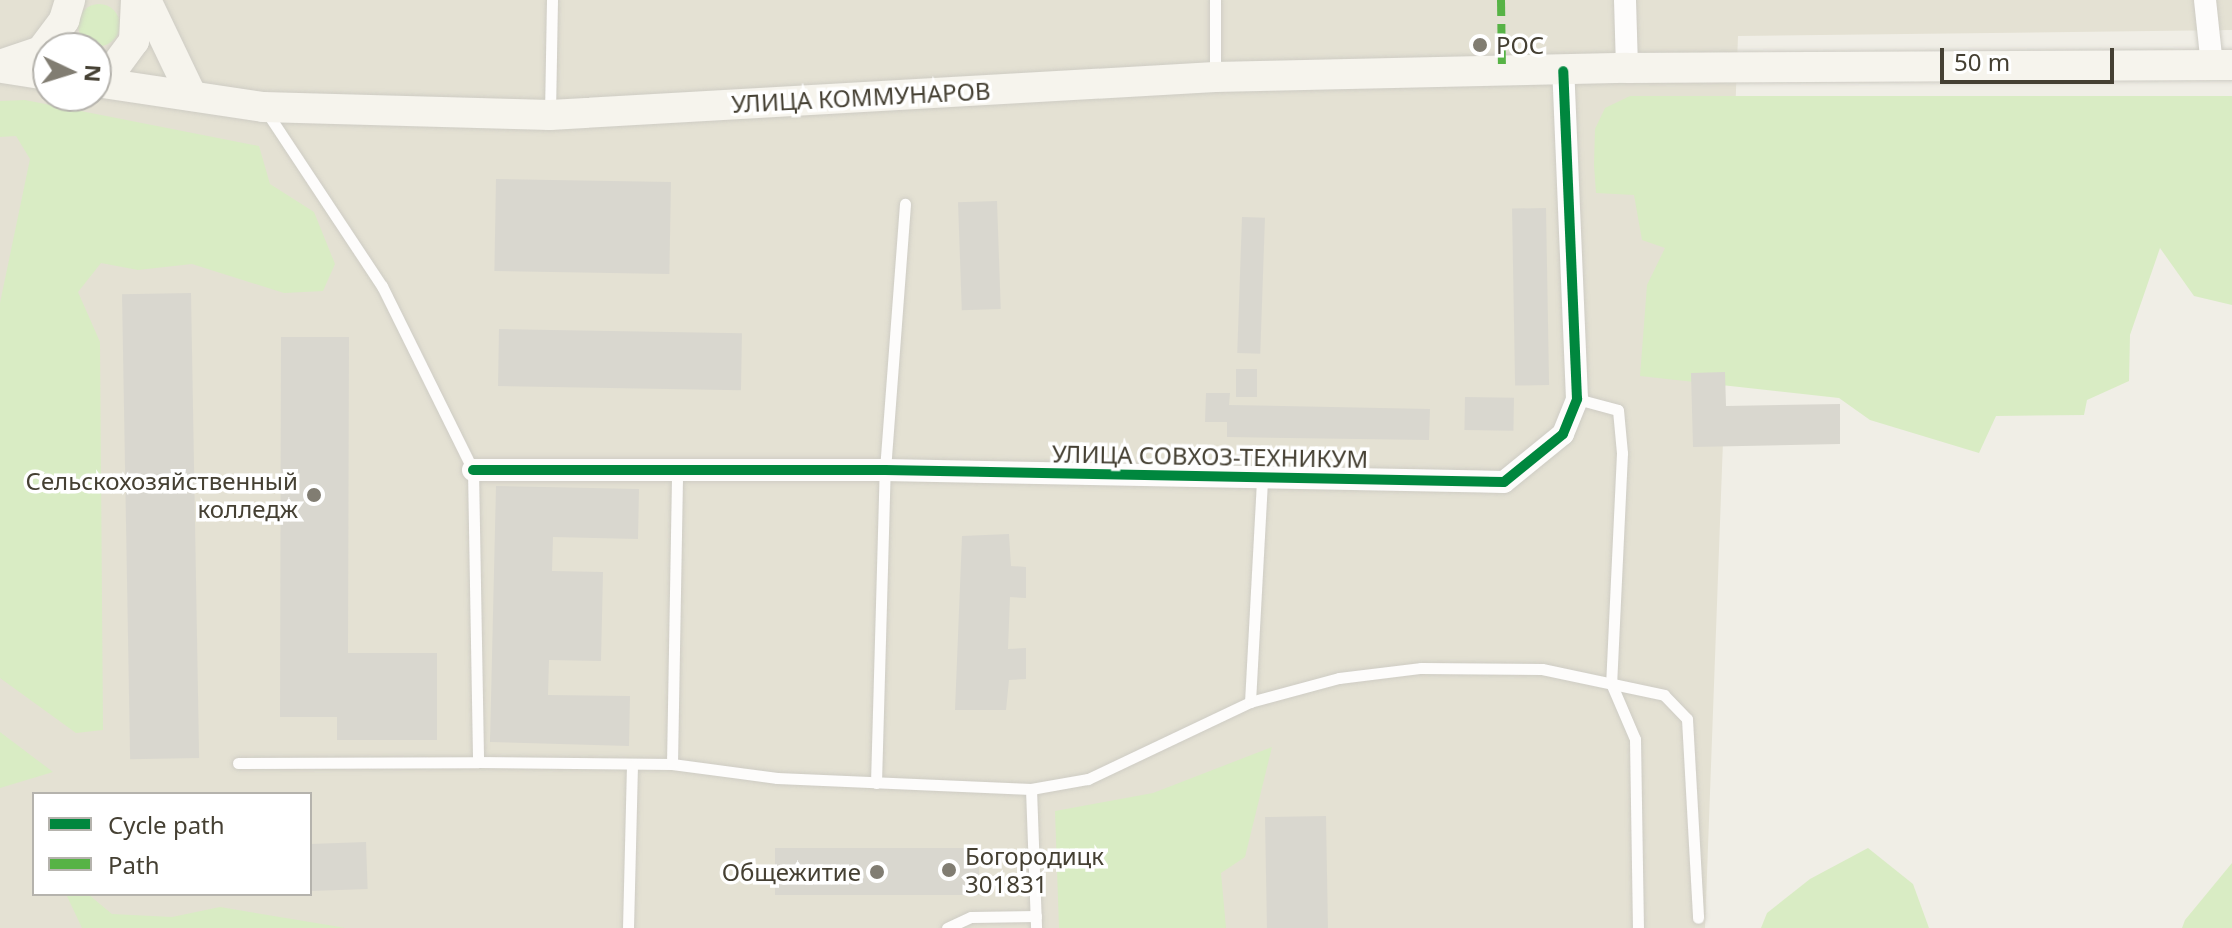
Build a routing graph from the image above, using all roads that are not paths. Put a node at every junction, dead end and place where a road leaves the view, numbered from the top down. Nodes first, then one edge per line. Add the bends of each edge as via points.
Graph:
1 (136, 0) edge
2 (146, 0) edge
3 (552, 0) edge
4 (1215, 0) edge
5 (1625, 0) edge
6 (2205, 0) edge
7 (68, 23) edge
8 (2222, 65) edge
9 (0, 67) edge
10 (112, 68) edge
11 (1627, 68) junction
12 (1563, 71) junction
13 (32, 72) edge
14 (1215, 77) junction
15 (112, 84) edge
16 (192, 96) junction
17 (263, 107) junction
18 (550, 115) junction
19 (905, 204) dead end
20 (1577, 399) junction
21 (473, 470) junction
22 (677, 470) junction
23 (885, 470) junction
24 (1262, 477) junction
25 (1611, 683) junction
26 (1250, 702) junction
27 (478, 762) junction
28 (238, 763) dead end
29 (672, 764) junction
30 (632, 765) junction
31 (876, 783) junction
32 (1031, 789) junction
33 (1698, 918) dead end
34 (1036, 922) edge
35 (628, 928) edge
36 (947, 928) edge
37 (1638, 928) edge

1 - 10 main road via 134,41
2 - 16 main road
3 - 18 lane
4 - 14 lane
5 - 11 street
6 - 8 street
7 - 9 main road via 41,51
8 - 11 main road, УЛИЦА КОММУНАРОВ
9 - 13 main road
11 - 12 main road, УЛИЦА КОММУНАРОВ
12 - 14 main road, УЛИЦА КОММУНАРОВ
12 - 20 street, УЛИЦА СОВХОЗ-ТЕХНИКУМ
14 - 18 main road, УЛИЦА КОММУНАРОВ
15 - 16 main road, УЛИЦА КОММУНАРОВ
16 - 17 main road, УЛИЦА КОММУНАРОВ
17 - 18 main road, УЛИЦА КОММУНАРОВ
17 - 21 lane via 382,286
19 - 23 lane
20 - 24 street, УЛИЦА СОВХОЗ-ТЕХНИКУМ via 1563,434 1504,482
20 - 25 lane via 1618,410 1622,453
21 - 22 street, УЛИЦА СОВХОЗ-ТЕХНИКУМ
21 - 27 lane
22 - 23 street, УЛИЦА СОВХОЗ-ТЕХНИКУМ
22 - 29 lane
23 - 24 street, УЛИЦА СОВХОЗ-ТЕХНИКУМ
23 - 31 lane
24 - 26 lane
25 - 26 lane via 1542,669 1421,668 1339,678
25 - 33 lane via 1664,695 1687,719
25 - 37 lane via 1635,739
26 - 32 lane via 1088,779
27 - 28 lane
27 - 30 lane
29 - 30 lane
29 - 31 lane via 777,778
30 - 35 lane
31 - 32 lane
32 - 34 lane
34 - 36 lane via 971,917

